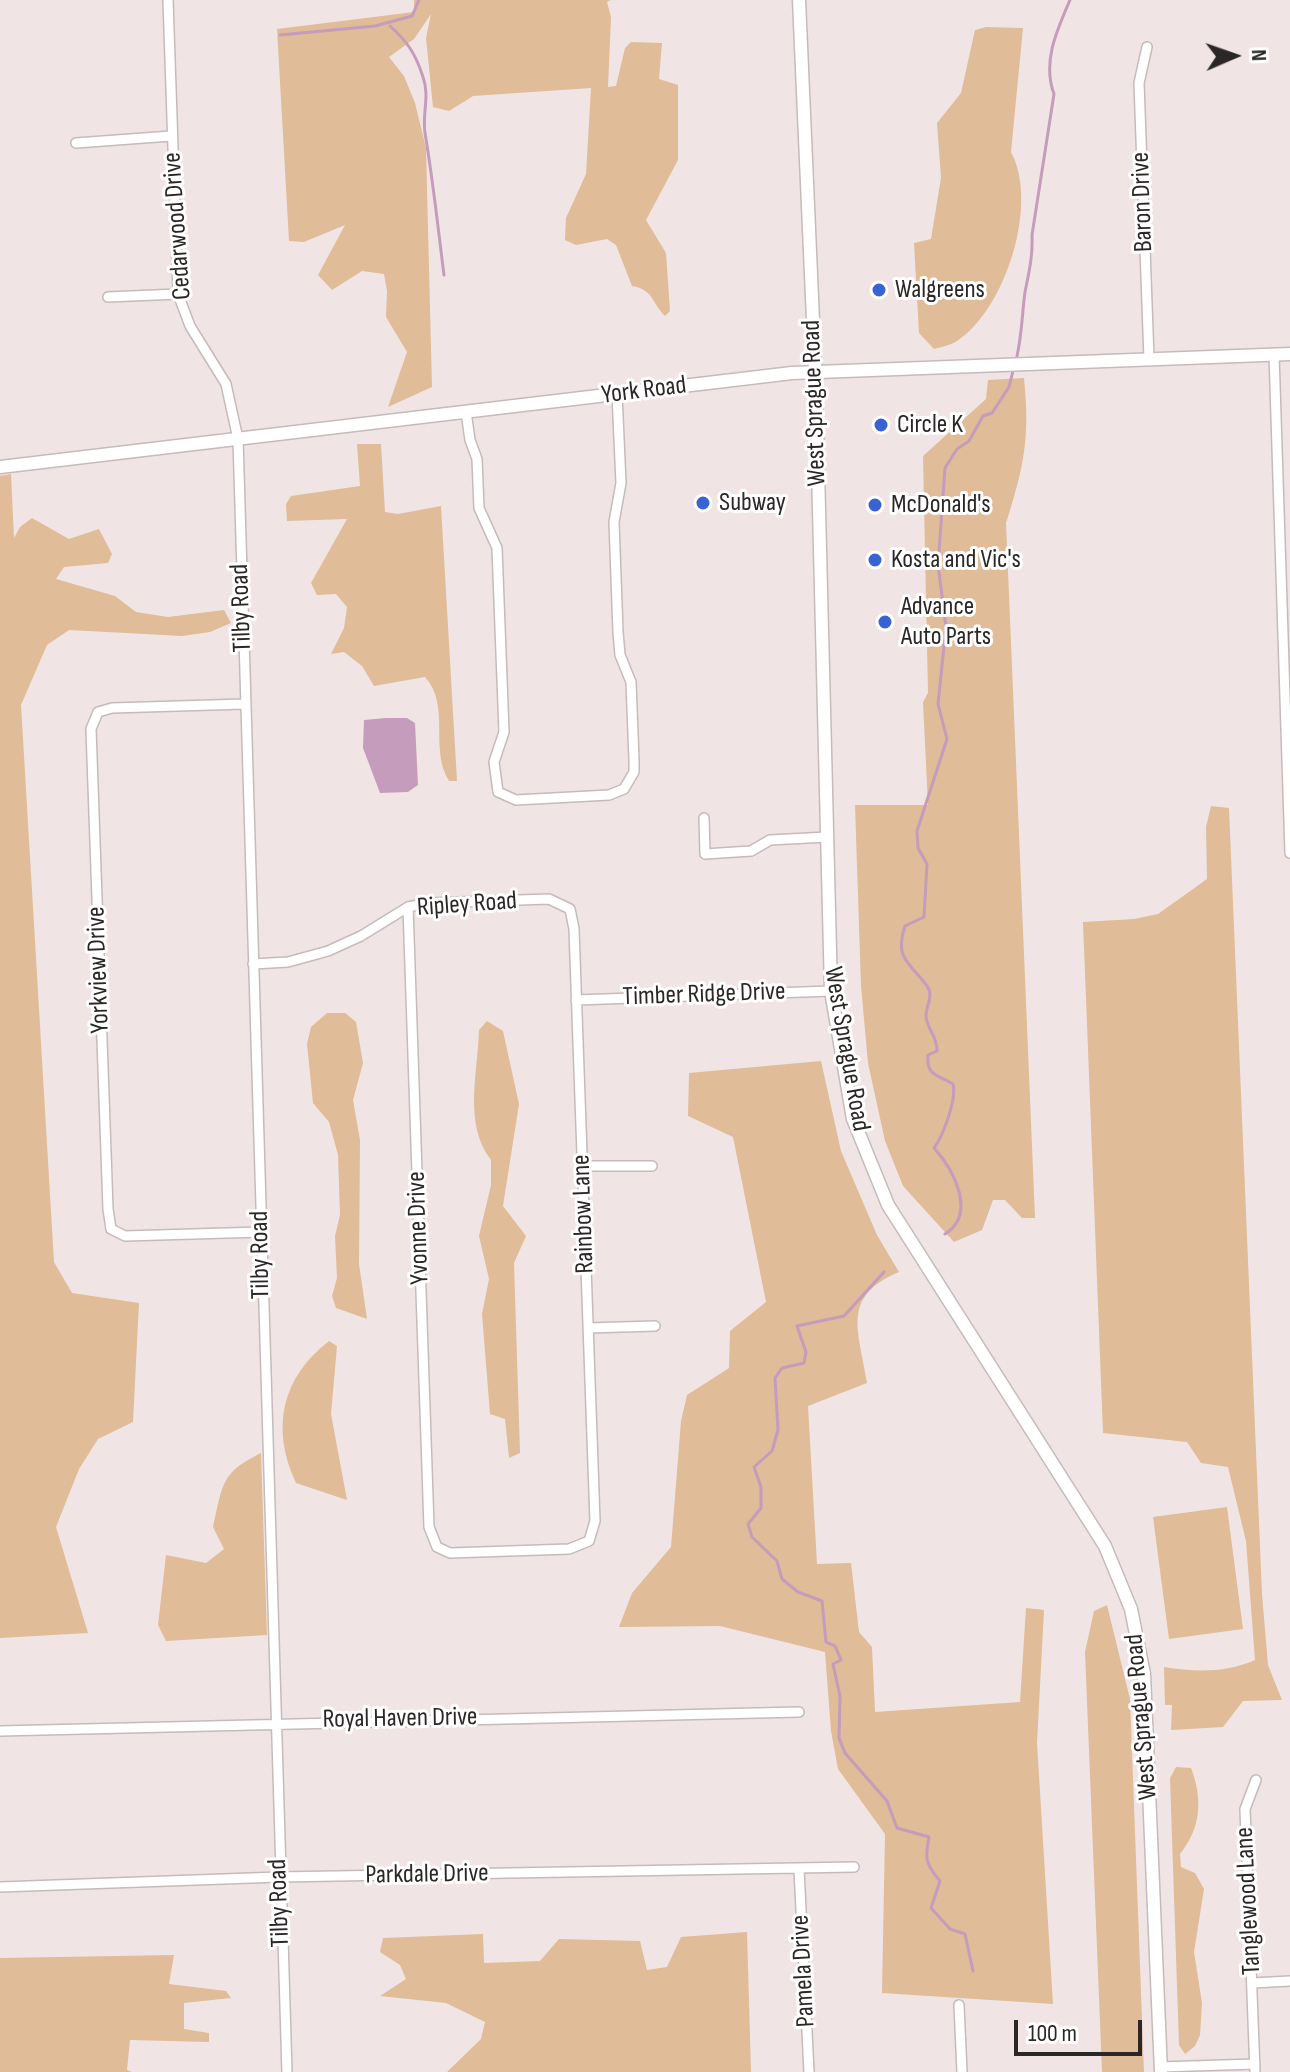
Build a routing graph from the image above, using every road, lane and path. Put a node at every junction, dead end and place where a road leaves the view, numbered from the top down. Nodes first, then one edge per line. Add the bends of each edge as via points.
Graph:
1 (168, 0) edge
2 (799, 0) edge
3 (1147, 47) dead end
4 (171, 136) junction
5 (76, 143) dead end
6 (178, 294) junction
7 (108, 297) dead end
8 (1274, 354) junction
9 (1290, 354) edge
10 (1149, 359) junction
11 (815, 373) junction
12 (617, 394) junction
13 (466, 412) junction
14 (238, 439) junction
15 (0, 467) edge
16 (1285, 586) edge
17 (244, 704) junction
18 (704, 818) dead end
19 (827, 837) junction
20 (1290, 853) edge
21 (549, 899) joint
22 (408, 907) junction
23 (253, 964) junction
24 (831, 991) junction
25 (576, 1000) junction
26 (582, 1166) junction
27 (652, 1166) dead end
28 (261, 1232) junction
29 (655, 1326) dead end
30 (588, 1328) junction
31 (589, 1541) joint
32 (799, 1712) dead end
33 (274, 1722) junction
34 (0, 1731) edge
35 (1256, 1780) dead end
36 (854, 1867) dead end
37 (799, 1869) junction
38 (279, 1877) junction
39 (0, 1887) edge
40 (1290, 1981) edge
41 (1253, 1983) junction
42 (959, 2005) dead end
43 (1255, 2068) edge
44 (1161, 2070) edge
45 (287, 2072) edge
46 (809, 2072) edge
47 (962, 2072) edge

1 - 4 street, Cedarwood Drive
2 - 11 street, West Sprague Road
3 - 10 street, Baron Drive via 1139,83
4 - 5 street
4 - 6 street, Cedarwood Drive
6 - 7 street
6 - 14 street, Cedarwood Drive via 190,326 226,384
8 - 9 street, York Road
8 - 10 street, York Road
8 - 16 street
10 - 11 street, York Road
11 - 12 street, York Road
11 - 19 street, West Sprague Road
12 - 13 street, York Road
12 - 13 street via 618,632 631,682 634,772 624,789 609,795 516,800 498,792 494,782 504,732 497,548 479,508 477,459
13 - 14 street, York Road
14 - 15 street, York Road
14 - 17 street, Tilby Road
16 - 20 street
17 - 23 street, Tilby Road
17 - 28 street, Yorkview Drive via 112,708 98,712 91,744 111,1229 125,1236
18 - 19 street via 705,854 751,851 770,840
19 - 24 street, West Sprague Road
21 - 22 street, Ripley Road
21 - 25 street, Rainbow Lane via 570,909
22 - 23 street, Ripley Road via 328,951 288,962
22 - 31 street, Yvonne Drive via 429,1527 437,1547 450,1553 569,1549
23 - 28 street, Tilby Road
24 - 25 street, Timber Ridge Drive
24 - 44 street, West Sprague Road via 853,1119 888,1205 1105,1546 1131,1609 1144,1674
25 - 26 street, Rainbow Lane
26 - 27 street
26 - 30 street, Rainbow Lane
28 - 33 street, Tilby Road
29 - 30 street
30 - 31 street, Rainbow Lane via 595,1521
32 - 33 street, Royal Haven Drive
33 - 34 street, Royal Haven Drive
33 - 38 street, Tilby Road
35 - 41 street, Tanglewood Lane via 1245,1809
36 - 37 street, Parkdale Drive
37 - 38 street, Parkdale Drive
37 - 46 street, Pamela Drive
38 - 39 street, Parkdale Drive
38 - 45 street, Tilby Road
40 - 41 street
41 - 43 street, Tanglewood Lane
42 - 47 street
43 - 44 street

